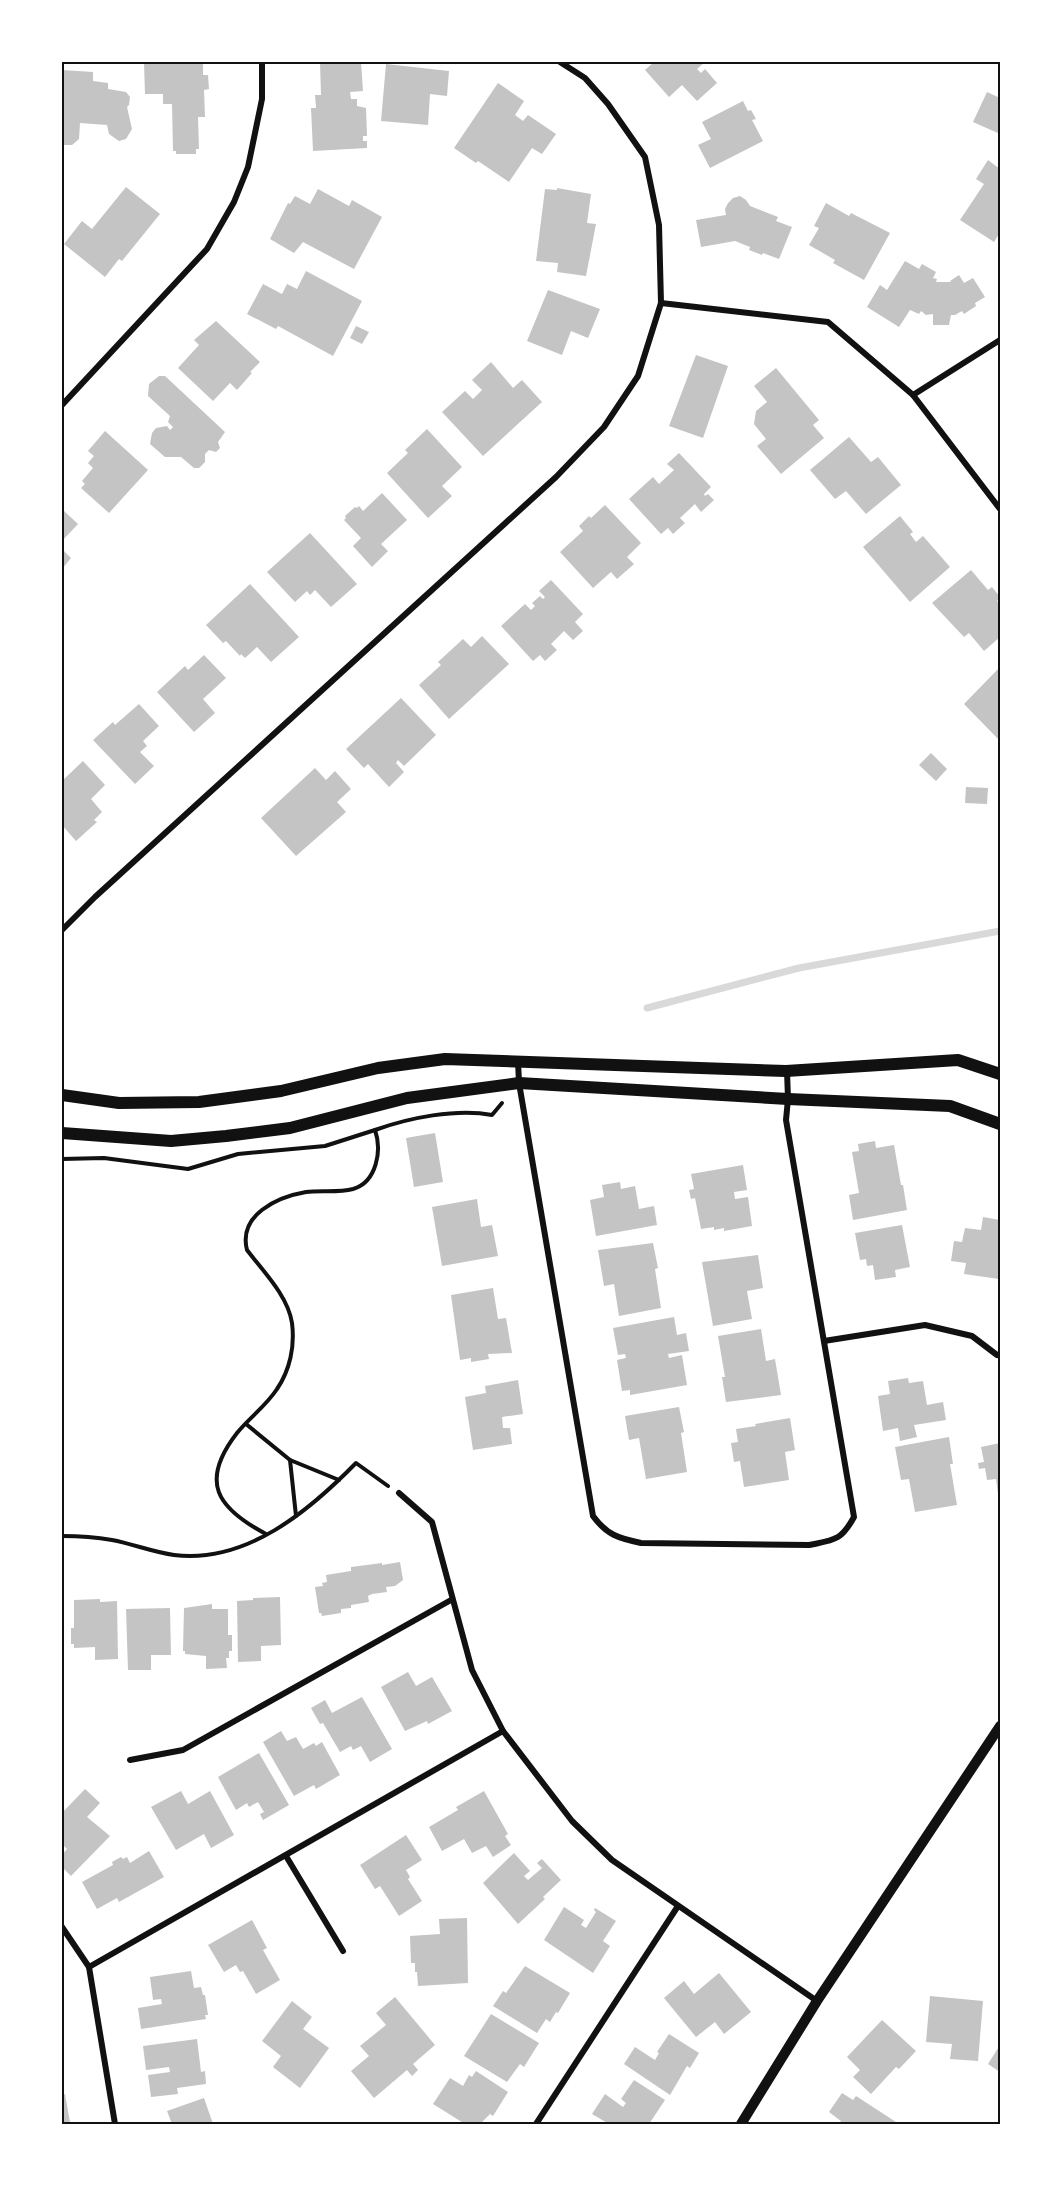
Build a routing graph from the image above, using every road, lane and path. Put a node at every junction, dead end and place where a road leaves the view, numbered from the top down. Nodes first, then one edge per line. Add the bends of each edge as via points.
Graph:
1 (262, 62) edge
2 (560, 62) edge
3 (661, 303) junction
4 (1000, 340) edge
5 (914, 394) junction
6 (62, 405) edge
7 (1000, 509) edge
8 (62, 930) edge
9 (518, 1060) junction
10 (786, 1071) junction
11 (1000, 1074) edge
12 (519, 1083) junction
13 (62, 1095) edge
14 (788, 1099) junction
15 (1000, 1124) edge
16 (375, 1130) junction
17 (62, 1133) edge
18 (62, 1159) edge
19 (824, 1341) junction
20 (997, 1355) dead end
21 (246, 1424) junction
22 (290, 1460) junction
23 (339, 1480) junction
24 (399, 1493) joint
25 (296, 1516) junction
26 (266, 1534) junction
27 (62, 1536) edge
28 (451, 1600) junction
29 (1000, 1726) edge
30 (502, 1731) junction
31 (130, 1760) dead end
32 (286, 1856) junction
33 (678, 1906) junction
34 (62, 1927) edge
35 (343, 1951) dead end
36 (89, 1967) junction
37 (817, 2001) junction
38 (116, 2124) edge
39 (536, 2124) edge
40 (741, 2124) edge

1 - 6 street via 262,99 248,167 234,202 207,249
2 - 3 street via 585,78 645,156 659,225
3 - 5 street via 828,322
3 - 8 street via 638,376 604,427 556,477
4 - 5 street
5 - 7 street
9 - 10 main road
9 - 12 street
9 - 13 main road via 445,1059 378,1068 281,1091 199,1102 119,1103
10 - 11 main road via 958,1060
10 - 14 street
12 - 14 main road
12 - 16 path via 492,1115 442,1115
12 - 17 main road via 407,1098 290,1128 226,1136 171,1141
12 - 19 street via 588,1497 593,1516 602,1528 617,1538 641,1543 809,1545 835,1540 846,1532 854,1516
14 - 15 main road via 950,1106
14 - 19 street via 786,1120
16 - 18 path via 325,1146 238,1154 188,1169 104,1158
16 - 21 path via 377,1159 366,1180 355,1188 306,1192 272,1203 252,1219 246,1230 247,1250 288,1305 293,1348 278,1388
19 - 20 street via 925,1324 972,1336
21 - 22 path
21 - 26 path via 224,1452 216,1484 233,1513
22 - 23 path
22 - 25 path
23 - 24 path via 356,1463
23 - 25 path
24 - 28 street via 432,1522
25 - 26 path
26 - 27 path via 230,1551 207,1556 174,1555 111,1540
28 - 30 street via 472,1670
28 - 31 street via 183,1750
29 - 37 street
30 - 32 street
30 - 33 street via 572,1821 612,1860
32 - 35 street
32 - 36 street
33 - 37 street
33 - 39 street
34 - 36 street
36 - 38 street
37 - 40 street

